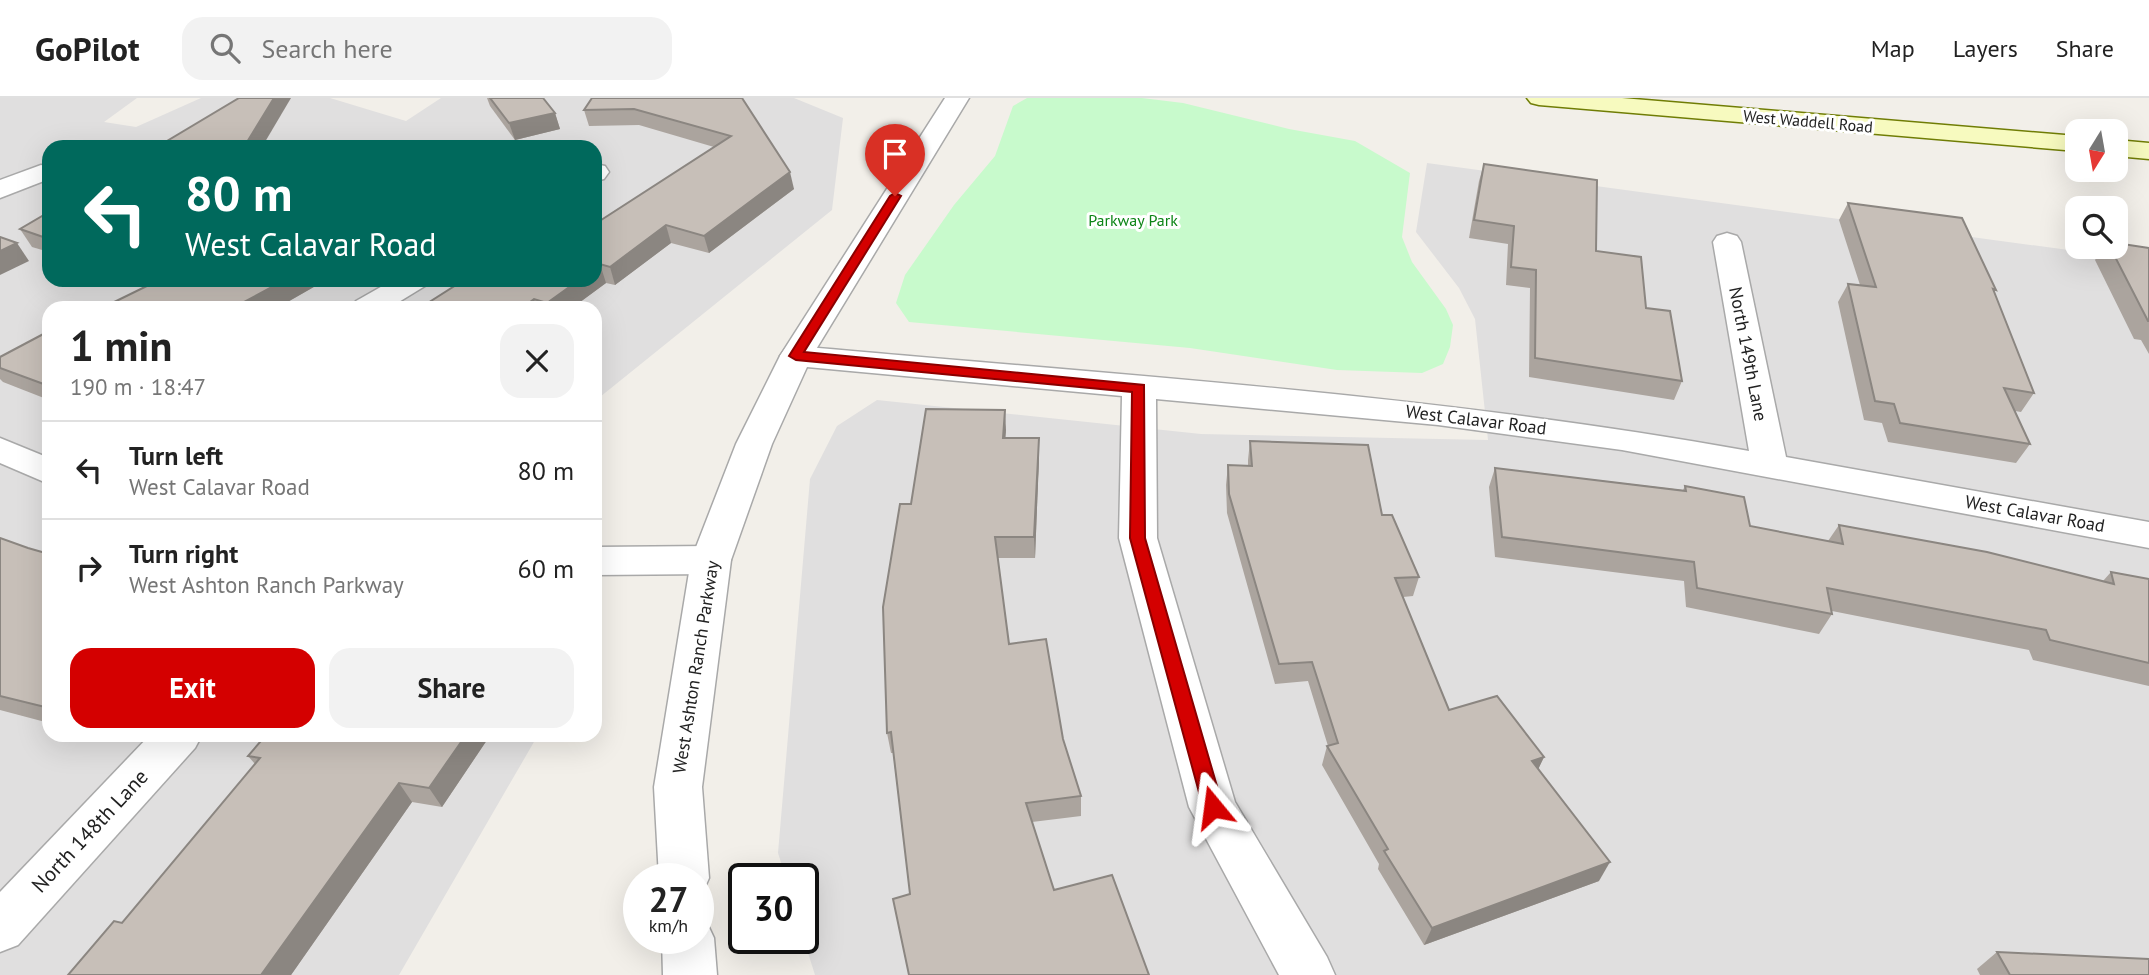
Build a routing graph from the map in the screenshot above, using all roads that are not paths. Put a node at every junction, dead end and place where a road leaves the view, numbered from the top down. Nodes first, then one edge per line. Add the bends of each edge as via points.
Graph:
1 (957, 98) edge
2 (1539, 98) edge
3 (2065, 144) edge
4 (2128, 149) edge
5 (2149, 151) edge
6 (41, 173) dead end
7 (0, 190) edge
8 (1727, 242) dead end
9 (402, 287) edge
10 (379, 301) edge
11 (796, 356) junction
12 (1139, 388) junction
13 (0, 449) edge
14 (1770, 465) junction
15 (42, 469) edge
16 (2149, 535) edge
17 (711, 560) junction
18 (602, 561) edge
19 (173, 742) edge
20 (683, 863) edge
21 (0, 928) edge
22 (689, 954) edge
23 (690, 975) edge
24 (1308, 975) edge

1 - 11 street, West Ashton Ranch Parkway
2 - 3 main road, West Waddell Road
4 - 5 main road
6 - 7 street
8 - 14 street, North 149th Lane
9 - 10 street
11 - 12 street, West Calavar Road
11 - 17 street, West Ashton Ranch Parkway via 754,444
12 - 14 street, West Calavar Road via 1438,414
12 - 24 street via 1138,538 1213,807
13 - 15 street
14 - 16 street, West Calavar Road
17 - 18 street
17 - 20 street, West Ashton Ranch Parkway via 678,787
19 - 21 street, North 148th Lane
22 - 23 street

